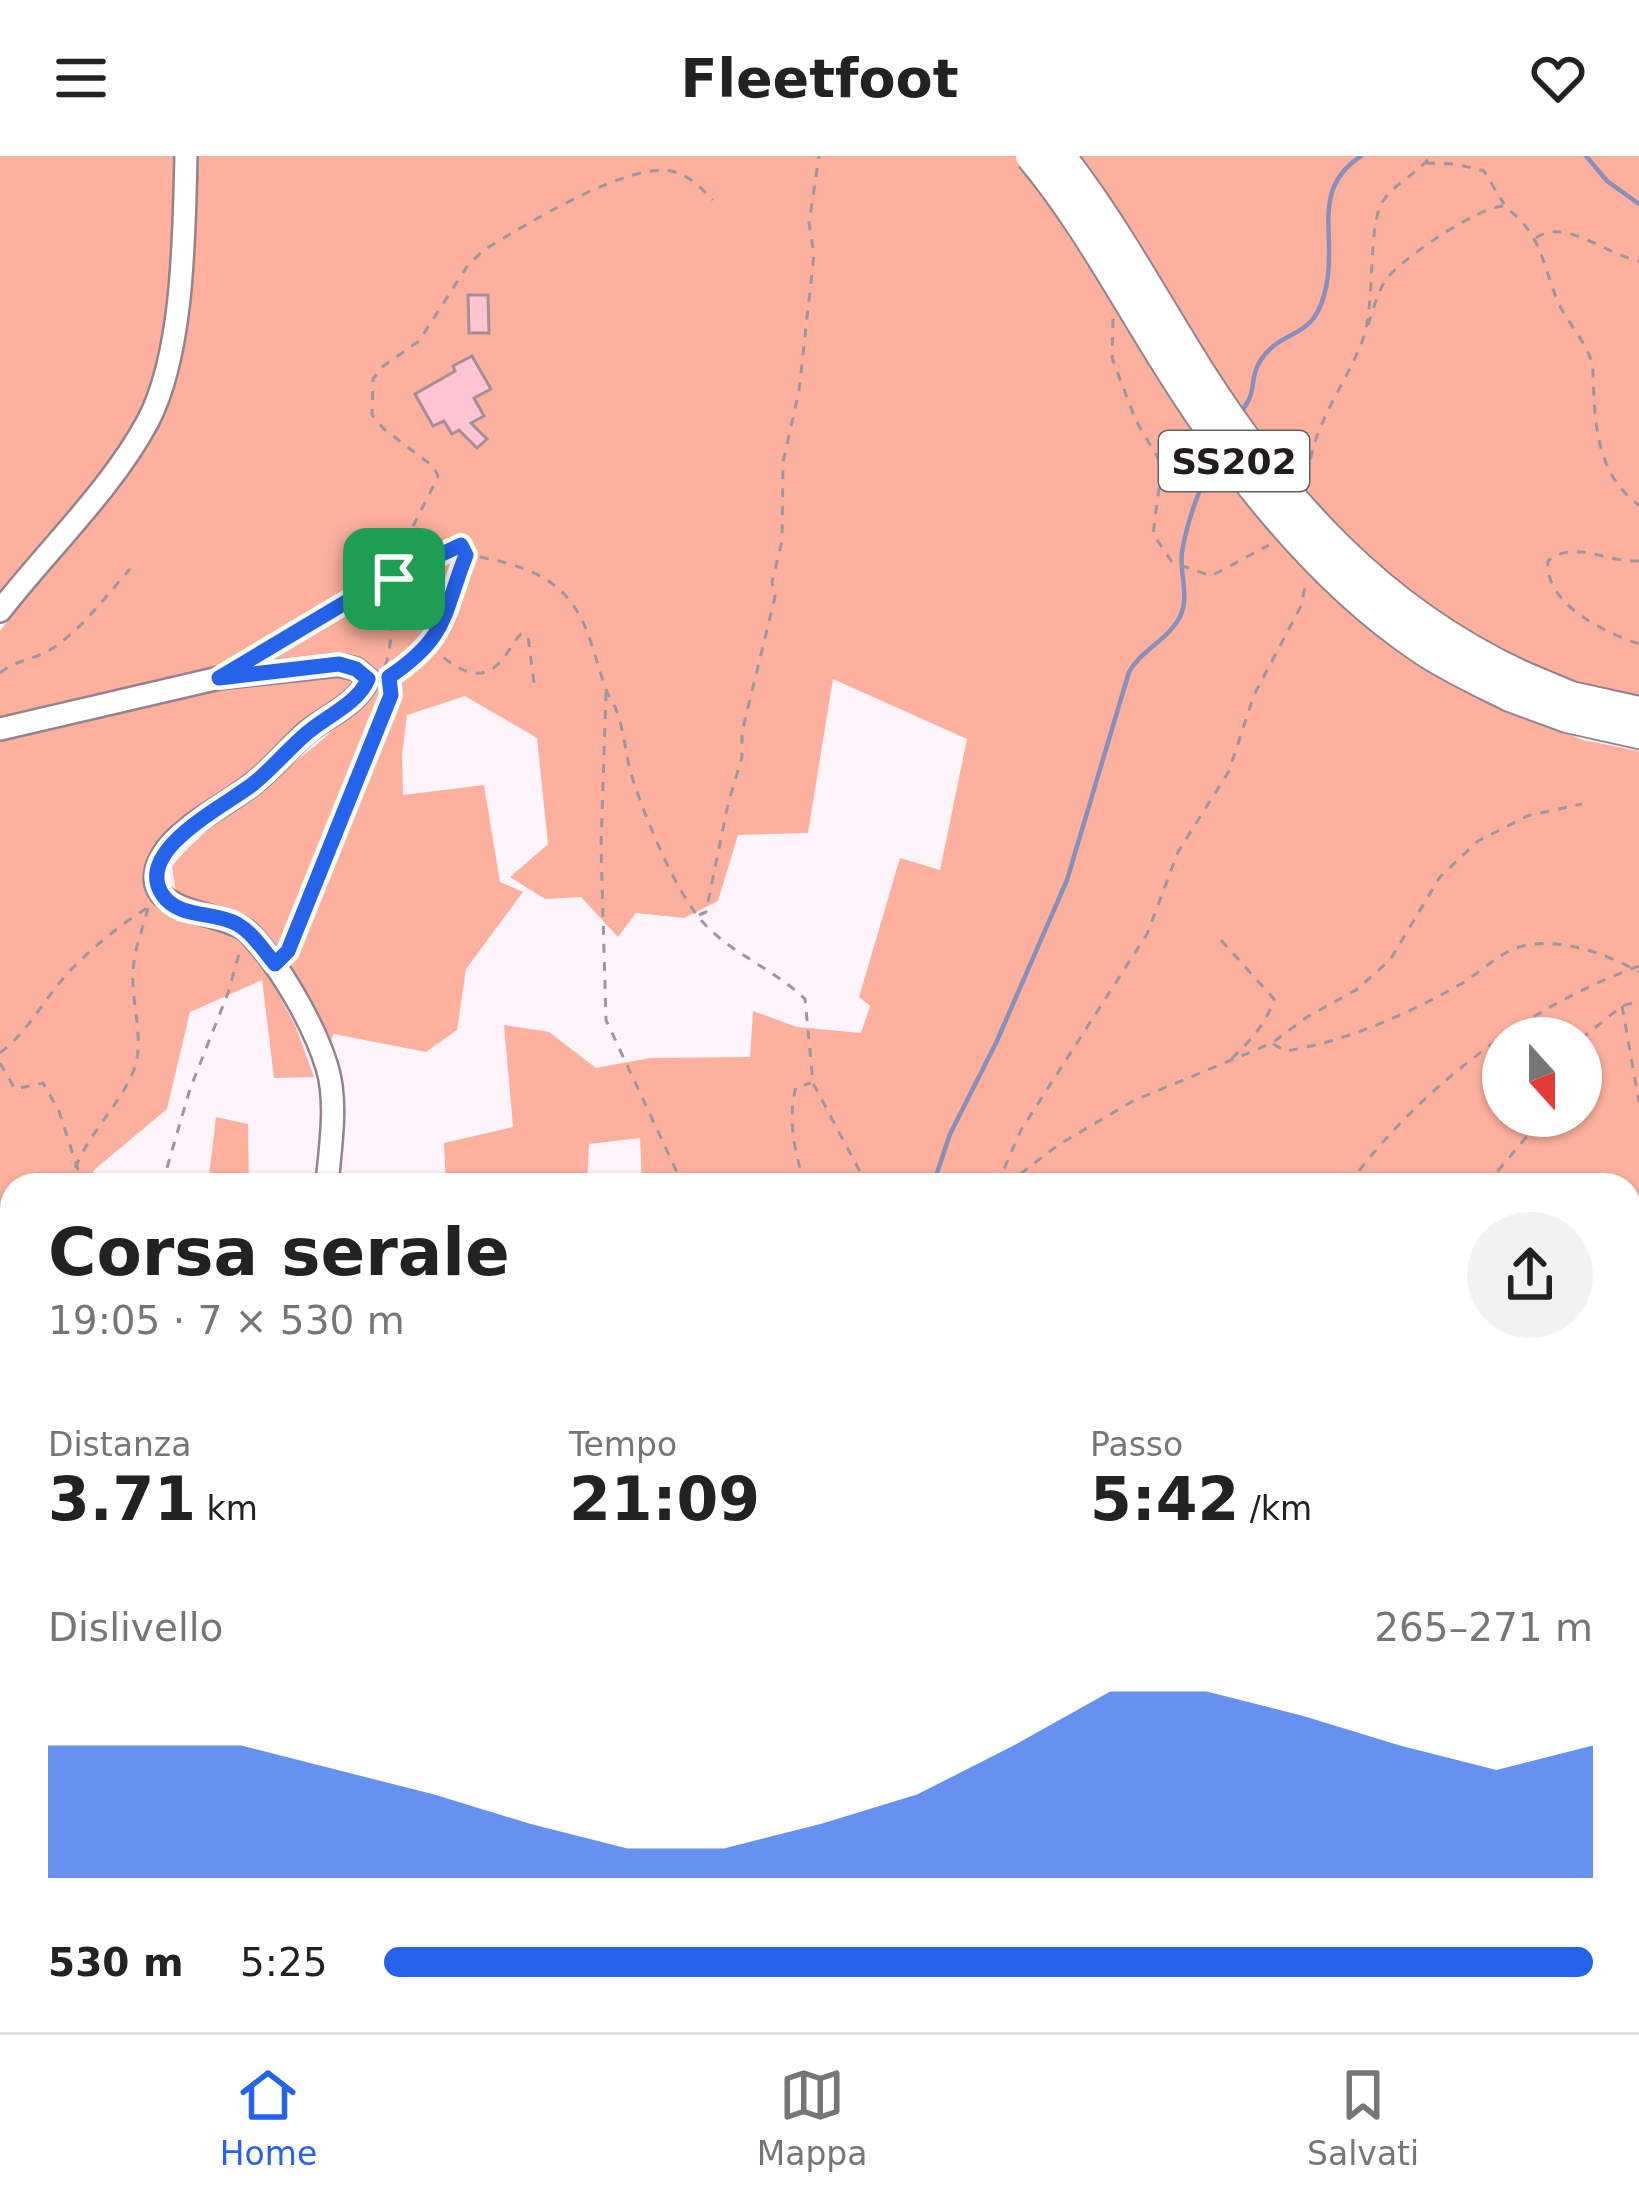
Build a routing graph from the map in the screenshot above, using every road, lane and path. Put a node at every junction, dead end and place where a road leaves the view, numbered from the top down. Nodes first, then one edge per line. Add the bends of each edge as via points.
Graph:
1 (186, 156) edge
2 (819, 156) edge
3 (1030, 156) edge
4 (1060, 156) edge
5 (1431, 156) edge
6 (1426, 164) junction
7 (713, 200) dead end
8 (1504, 206) junction
9 (1535, 238) junction
10 (1639, 261) edge
11 (1112, 320) dead end
12 (1363, 339) junction
13 (1308, 480) dead end
14 (1639, 505) edge
15 (1271, 544) dead end
16 (466, 555) junction
17 (1639, 561) edge
18 (130, 568) dead end
19 (1308, 574) dead end
20 (394, 579) junction
21 (0, 611) edge
22 (1639, 644) edge
23 (430, 646) junction
24 (254, 658) dead end
25 (0, 673) edge
26 (382, 677) dead end
27 (1515, 686) junction
28 (605, 690) junction
29 (535, 691) dead end
30 (1639, 712) edge
31 (0, 729) edge
32 (1639, 733) edge
33 (1582, 804) dead end
34 (697, 916) junction
35 (251, 936) junction
36 (1221, 940) dead end
37 (275, 964) junction
38 (1637, 969) edge
39 (1639, 1001) edge
40 (1622, 1006) junction
41 (1602, 1022) edge
42 (1272, 1043) junction
43 (0, 1053) edge
44 (1227, 1062) junction
45 (0, 1063) edge
46 (813, 1083) junction
47 (1639, 1102) edge
48 (1526, 1137) edge
49 (75, 1161) junction
50 (72, 1173) edge
51 (78, 1173) edge
52 (166, 1173) edge
53 (328, 1173) edge
54 (677, 1173) edge
55 (801, 1173) edge
56 (862, 1173) edge
57 (1002, 1173) edge
58 (1022, 1173) edge
59 (1357, 1173) edge
60 (1496, 1173) edge

1 - 21 street via 177,301 160,394 106,481
2 - 34 path via 775,597 706,912
3 - 27 highway, SS202, bridge via 1196,408 1326,568 1422,649
4 - 27 highway, SS202, bridge via 1227,415 1314,524 1428,626
5 - 6 path
6 - 8 path via 1484,171
6 - 12 path via 1383,201
7 - 20 path via 669,170 610,180 484,250 419,340 382,367 373,379 372,415 438,476
8 - 9 path
8 - 12 path via 1475,214 1394,270
9 - 10 path via 1562,230
9 - 14 path via 1591,360 1596,432 1611,477
11 - 15 path via 1112,358 1162,465 1153,533 1172,562 1211,576
12 - 13 path via 1315,434
16 - 20 path via 461,545
16 - 23 path
16 - 28 path via 545,579 562,592 592,640
17 - 22 path via 1560,550 1548,561 1546,579 1559,598
18 - 25 path via 63,640
19 - 57 path via 1228,771 1178,852 1148,934 1021,1130
20 - 24 path
20 - 26 path
23 - 29 path via 474,673 496,666 521,634 528,636
23 - 37 path via 389,677 382,718 288,951
27 - 30 highway, SS202
27 - 32 highway, SS202 via 1567,718
28 - 34 path via 632,779
28 - 54 path via 606,1020
31 - 35 street via 219,678 339,664 356,669 368,679 363,691 179,835 162,857 157,872 175,907 232,921
33 - 42 path via 1527,816 1478,841 1440,877 1390,960
34 - 46 path via 805,999
35 - 37 street
35 - 52 path
36 - 44 path via 1274,999 1250,1042
37 - 53 street via 327,1068
38 - 42 path via 1593,952 1520,946 1364,1028 1286,1051
38 - 59 path via 1520,1024 1376,1147
39 - 40 path
40 - 41 path
40 - 47 path
42 - 44 path
43 - 49 path via 62,979 149,907 134,962 133,1072
44 - 58 path via 1133,1101
45 - 49 path via 15,1089 43,1083
46 - 55 path via 796,1087 791,1106
46 - 56 path
48 - 60 path
49 - 50 path
49 - 51 path

